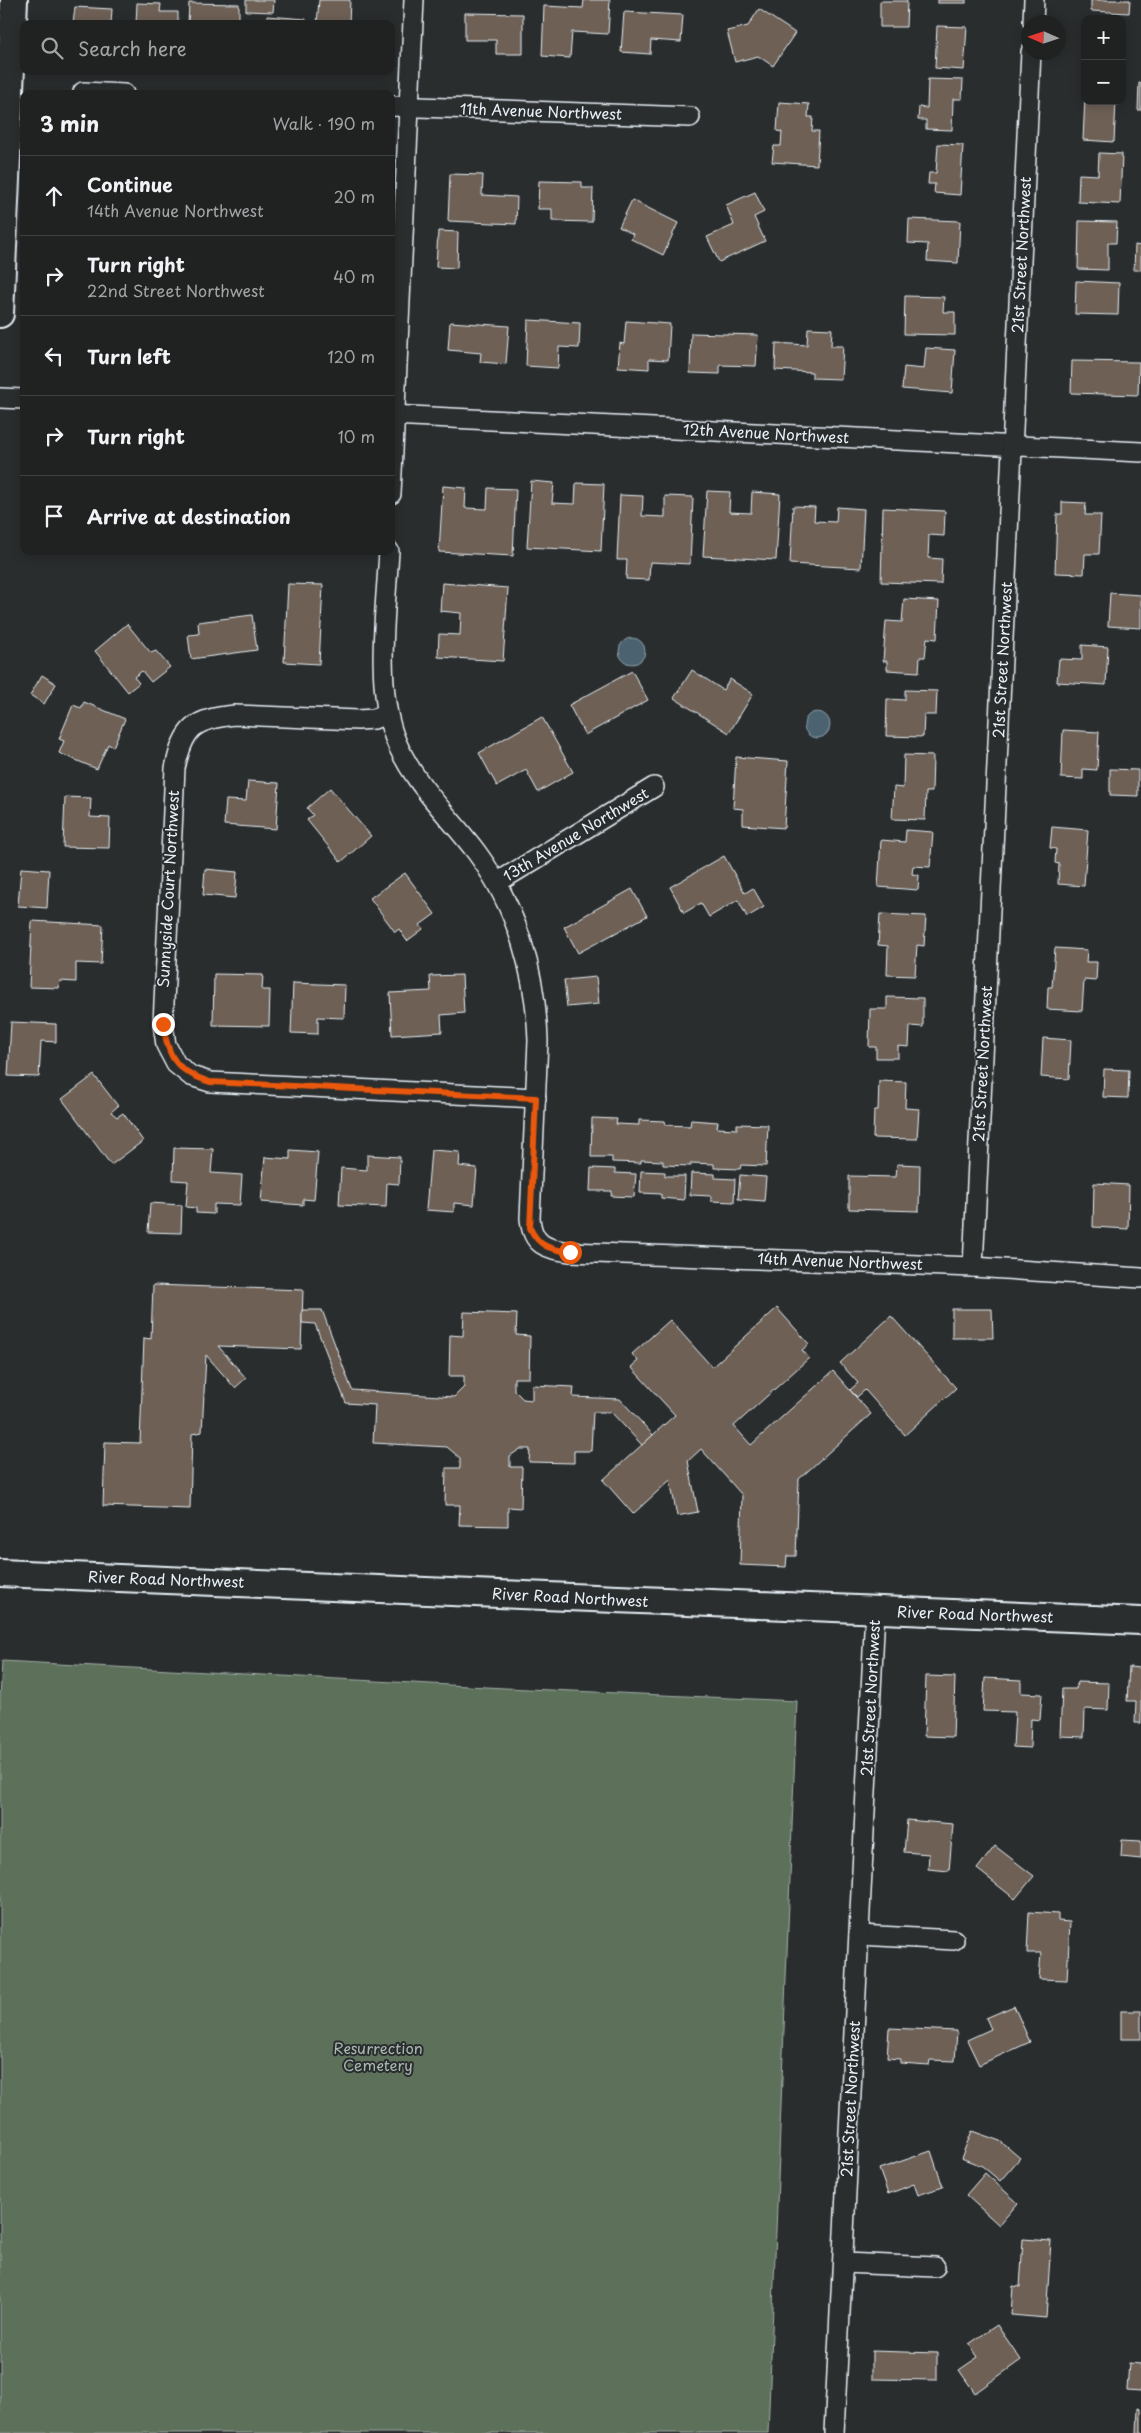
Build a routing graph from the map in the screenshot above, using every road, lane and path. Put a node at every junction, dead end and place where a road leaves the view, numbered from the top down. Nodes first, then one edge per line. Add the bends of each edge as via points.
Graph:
1 (14, 0) edge
2 (414, 0) edge
3 (1034, 0) edge
4 (1033, 15) edge
5 (1031, 60) edge
6 (5, 90) edge
7 (400, 107) edge
8 (690, 117) dead end
9 (0, 314) edge
10 (395, 327) edge
11 (0, 398) edge
12 (20, 399) edge
13 (395, 415) edge
14 (1014, 446) junction
15 (1141, 452) edge
16 (389, 555) edge
17 (387, 714) junction
18 (654, 787) dead end
19 (498, 882) junction
20 (536, 1098) junction
21 (974, 1267) junction
22 (1141, 1278) edge
23 (0, 1573) edge
24 (875, 1611) junction
25 (1141, 1621) edge
26 (859, 1935) junction
27 (954, 1940) dead end
28 (844, 2263) junction
29 (935, 2267) dead end
30 (834, 2433) edge

1 - 6 street
2 - 7 street
3 - 4 street
5 - 14 street, 21st Street Northwest
6 - 9 street
7 - 8 street, 11th Avenue Northwest
7 - 10 street
11 - 12 street
13 - 14 street, 12th Avenue Northwest
14 - 15 street, 12th Avenue Northwest
14 - 21 street, 21st Street Northwest
16 - 17 street via 384,681
17 - 19 street via 402,756 418,782
17 - 20 street, Sunnyside Court Northwest via 358,720 217,717 202,721 188,732 175,768 163,1002 166,1046 176,1064 191,1076 210,1082
18 - 19 street, 13th Avenue Northwest
19 - 20 street via 511,910 532,981 538,1016
20 - 21 street, 14th Avenue Northwest via 530,1228 541,1244 549,1249
21 - 22 street, 14th Avenue Northwest
23 - 24 street, River Road Northwest
24 - 25 street, River Road Northwest
24 - 26 street, 21st Street Northwest
26 - 27 street
26 - 28 street, 21st Street Northwest
28 - 29 street
28 - 30 street, 21st Street Northwest

